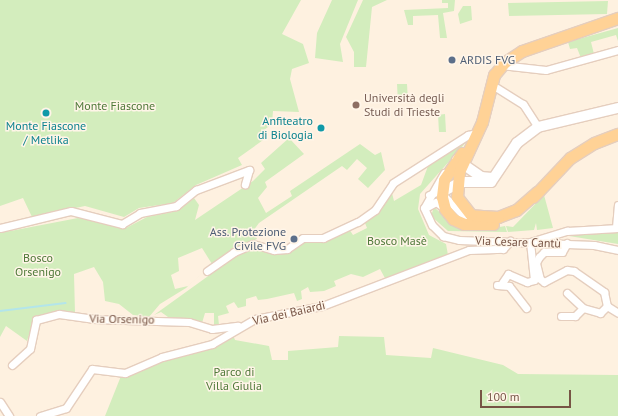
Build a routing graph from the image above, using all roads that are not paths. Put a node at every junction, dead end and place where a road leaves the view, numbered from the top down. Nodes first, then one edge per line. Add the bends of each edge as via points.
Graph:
1 (618, 18) edge
2 (618, 50) edge
3 (501, 65) junction
4 (497, 88) dead end
5 (618, 108) edge
6 (538, 127) junction
7 (477, 133) junction
8 (618, 134) edge
9 (459, 161) junction
10 (499, 175) junction
11 (245, 184) dead end
12 (457, 185) junction
13 (442, 192) junction
14 (537, 192) junction
15 (428, 195) junction
16 (618, 205) edge
17 (428, 207) junction
18 (445, 209) junction
19 (427, 216) junction
20 (498, 217) junction
21 (0, 228) edge
22 (617, 228) edge
23 (510, 241) junction
24 (530, 242) junction
25 (567, 243) junction
26 (618, 250) edge
27 (207, 272) dead end
28 (567, 293) dead end
29 (607, 306) junction
30 (526, 308) dead end
31 (583, 308) junction
32 (618, 313) edge
33 (561, 316) dead end
34 (238, 326) junction
35 (12, 365) dead end
36 (0, 402) edge
37 (9, 416) edge
38 (40, 416) edge

1 - 3 main road via 522,51
2 - 3 street via 546,70
3 - 7 main road via 492,81
4 - 6 street via 523,104
5 - 6 main road
6 - 10 main road via 517,144
7 - 9 main road
7 - 27 street via 468,135 393,183 375,210 358,222 323,238 303,238 287,249 274,250 253,244 234,252
8 - 14 main road via 576,154
9 - 10 main road via 487,179
9 - 12 main road
9 - 13 main road via 446,173
9 - 15 street
10 - 12 main road via 484,184 464,182
11 - 21 street via 249,170 196,190 176,206 140,213 122,224 71,211
12 - 13 main road
12 - 20 main road via 457,197 465,210 480,218
13 - 15 street via 435,191
13 - 17 street
13 - 18 main road
13 - 20 street via 469,218
14 - 18 main road via 514,216 491,224 464,224 453,219
14 - 20 main road via 516,210
15 - 19 street via 424,208
16 - 22 street
17 - 18 street via 436,202
17 - 19 street
19 - 23 street, Via Cesare Cantù via 436,230 450,238
22 - 24 street via 567,231
23 - 24 street, Via Cesare Cantù
23 - 34 street, Via dei Baiardi via 503,249 469,250 333,303
24 - 25 street, Via Cesare Cantù
24 - 30 street via 534,280 527,282 508,274 500,284
25 - 26 street, Via Cesare Cantù
25 - 29 street via 562,252 544,252 539,257 536,263 540,279 544,282 567,270 574,271 604,292
28 - 31 street
29 - 31 street via 600,313
29 - 32 street
31 - 33 street via 575,316
34 - 35 street, Via Orsenigo via 212,329 189,322 93,320 59,314 36,320 30,349
34 - 38 street, Via dei Baiardi via 234,333 212,344 162,357 125,373 92,369 66,408
36 - 37 street

